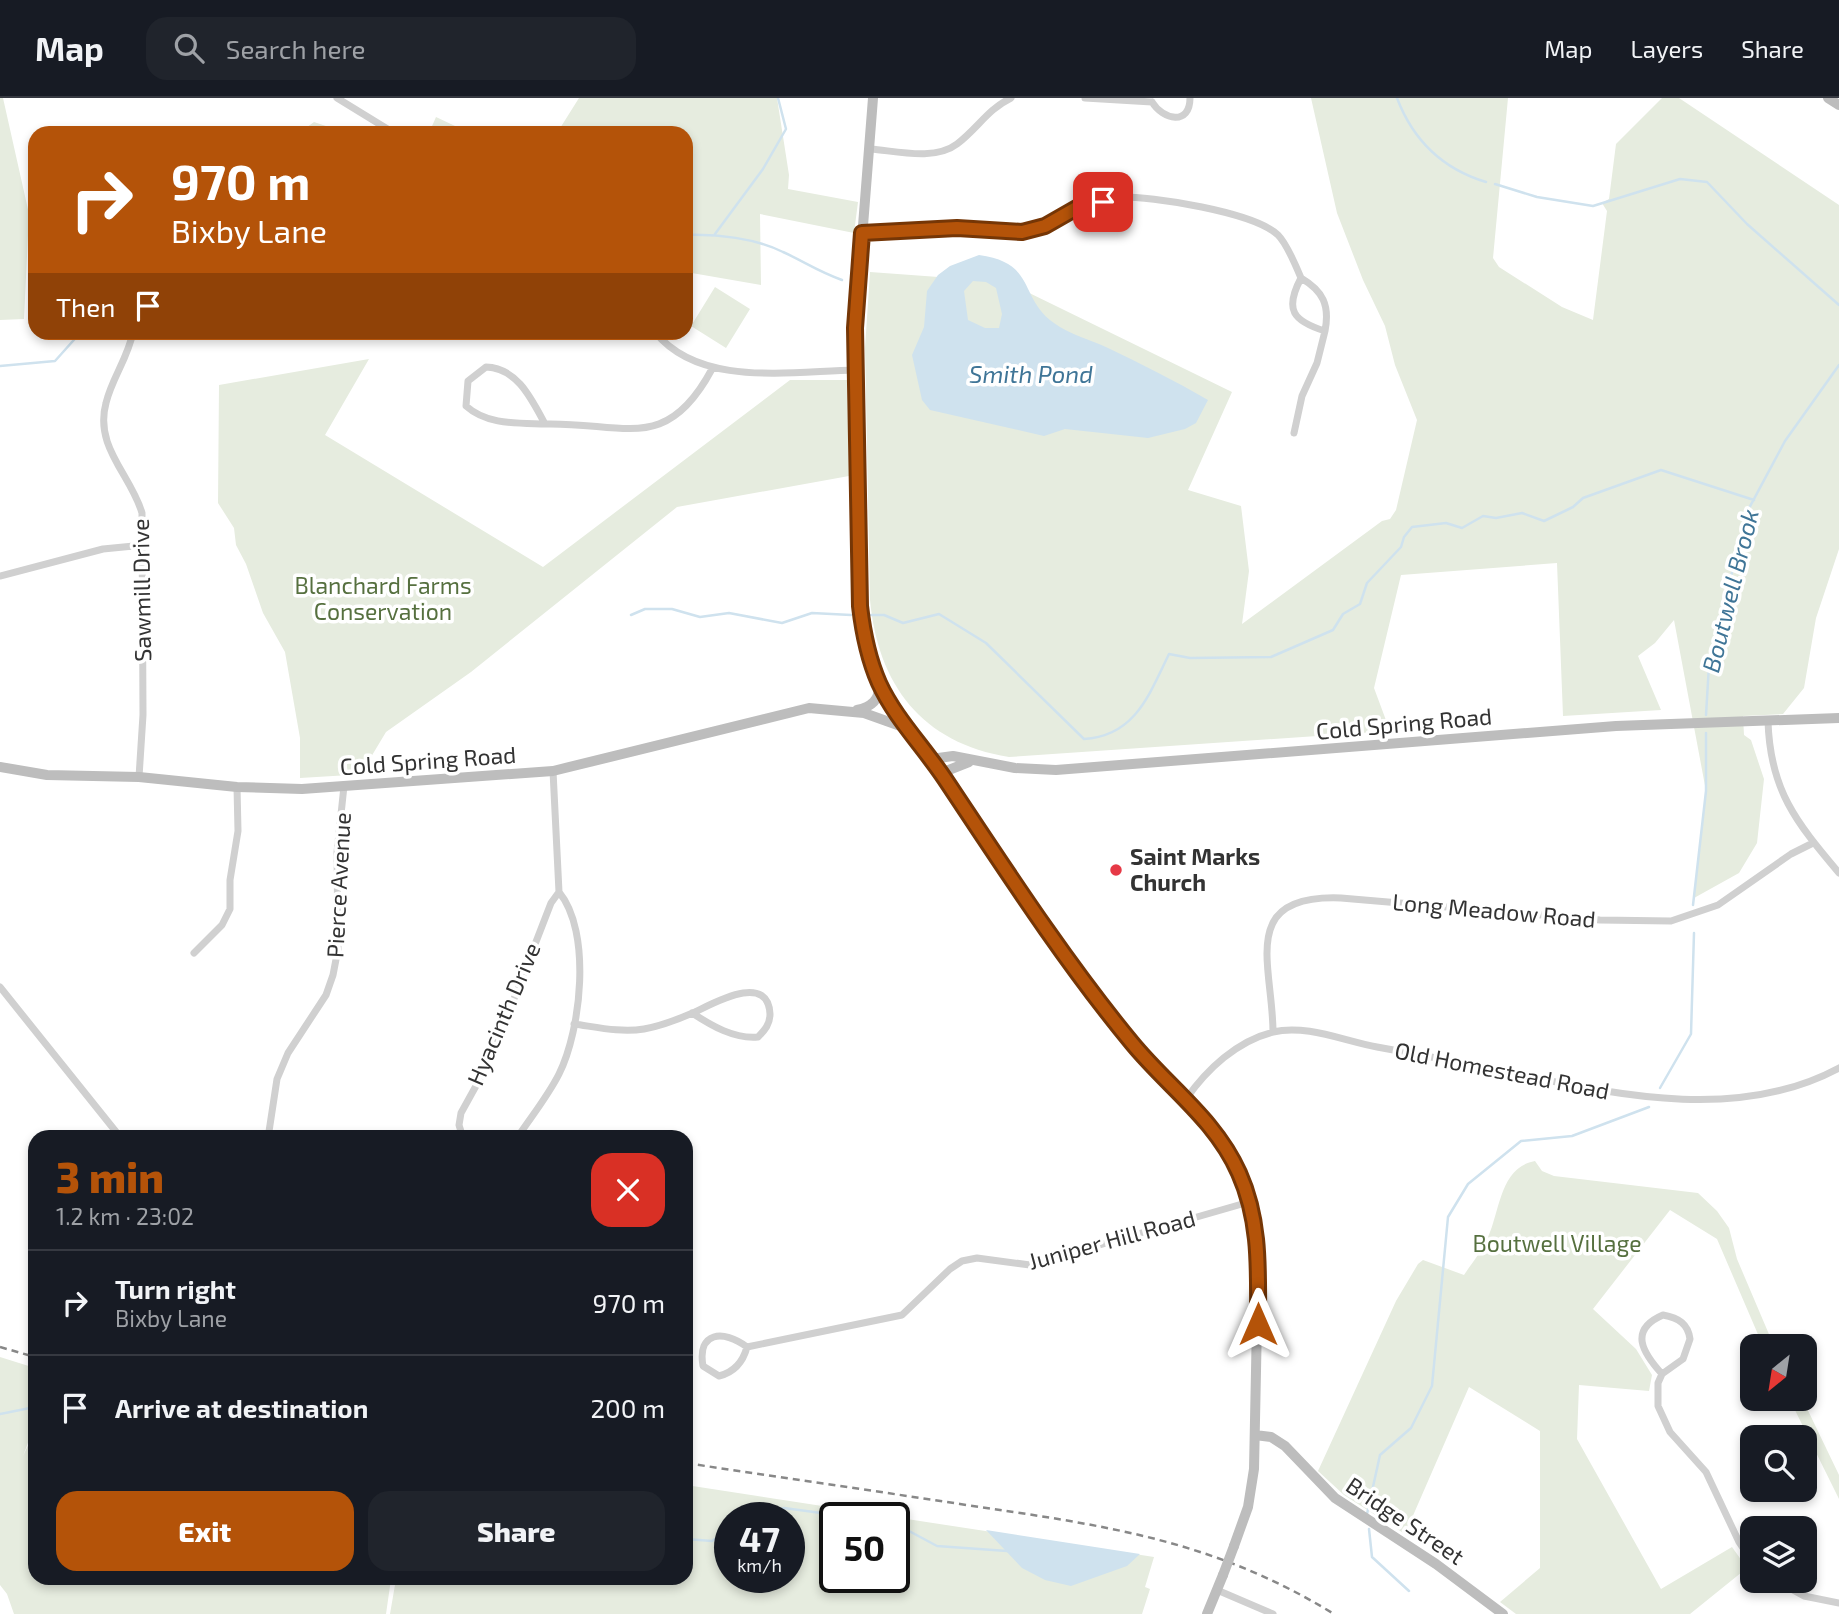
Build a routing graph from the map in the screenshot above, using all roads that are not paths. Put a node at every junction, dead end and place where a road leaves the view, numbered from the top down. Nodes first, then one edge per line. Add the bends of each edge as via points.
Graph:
1 (337, 98) edge
2 (873, 98) edge
3 (1012, 98) edge
4 (1085, 98) edge
5 (1190, 98) edge
6 (1828, 98) edge
7 (1153, 100) edge
8 (1839, 105) edge
9 (383, 126) edge
10 (871, 149) junction
11 (862, 233) junction
12 (1301, 278) junction
13 (1325, 331) junction
14 (131, 340) edge
15 (663, 340) edge
16 (712, 369) junction
17 (855, 370) junction
18 (545, 424) junction
19 (1294, 433) dead end
20 (144, 545) junction
21 (0, 576) edge
22 (878, 681) junction
23 (852, 711) junction
24 (1839, 718) edge
25 (1768, 721) junction
26 (907, 728) junction
27 (931, 759) junction
28 (973, 761) junction
29 (0, 767) edge
30 (553, 771) junction
31 (941, 773) junction
32 (139, 777) junction
33 (344, 786) junction
34 (237, 787) junction
35 (1813, 843) junction
36 (1839, 873) edge
37 (559, 892) junction
38 (194, 953) dead end
39 (0, 987) edge
40 (692, 1013) junction
41 (574, 1024) junction
42 (1273, 1032) junction
43 (1839, 1068) edge
44 (1186, 1099) junction
45 (115, 1130) edge
46 (269, 1130) edge
47 (461, 1130) edge
48 (522, 1130) edge
49 (1249, 1202) junction
50 (747, 1347) junction
51 (1662, 1374) junction
52 (1255, 1435) junction
53 (1740, 1543) edge
54 (1217, 1590) junction
55 (1799, 1593) edge
56 (1839, 1603) edge
57 (1207, 1614) edge
58 (1273, 1614) edge
59 (1503, 1614) edge

1 - 9 street
2 - 10 main road
3 - 10 street via 994,107 949,149 928,153
4 - 7 street
5 - 7 street via 1188,110 1172,119 1162,115
6 - 8 main road
10 - 11 main road
11 - 12 street via 957,228 1022,232 1045,226 1087,202 1107,205 1118,197 1131,196 1231,214 1266,226 1282,238
11 - 17 main road
12 - 13 street via 1325,299
12 - 13 street via 1292,304 1294,315 1307,326
13 - 19 street
14 - 20 street, Sawmill Drive via 106,401 104,420 113,460 139,501
15 - 16 street via 675,353
16 - 17 street
16 - 18 street via 690,403 662,425 637,431 599,424
17 - 22 main road via 860,606
18 - 18 street via 525,391 504,369 486,367 468,381 466,406 477,415
20 - 21 street via 93,552
20 - 32 street, Sawmill Drive
22 - 23 main road via 876,700
22 - 26 main road
23 - 26 main road, Cold Spring Road
23 - 30 main road, Cold Spring Road via 809,708 783,712
24 - 25 main road, Cold Spring Road
25 - 28 main road, Cold Spring Road via 1616,726 1056,770
25 - 35 street via 1769,755 1778,785
26 - 27 main road
27 - 28 main road, Cold Spring Road via 953,756
27 - 31 main road
28 - 31 main road, Cold Spring Road
29 - 32 main road, Cold Spring Road via 47,775
30 - 33 main road, Cold Spring Road
30 - 37 street, Hyacinth Drive
31 - 44 main road via 1098,1000
32 - 34 main road, Cold Spring Road
33 - 34 main road, Cold Spring Road
33 - 46 street, Pierce Avenue via 333,975 277,1079
34 - 38 street via 238,831 230,909 222,925
35 - 36 street
35 - 42 street, Long Meadow Road via 1718,905 1671,921 1600,920 1341,898 1299,901 1276,920 1266,943
37 - 41 street, Hyacinth Drive via 569,904 579,947
37 - 47 street, Hyacinth Drive via 482,1075 461,1113
39 - 45 street
40 - 40 street via 748,1038 758,1037 770,1020 763,997 750,992 735,993
40 - 41 street via 643,1030
41 - 48 street, Hyacinth Drive via 559,1075
42 - 43 street, Old Homestead Road via 1302,1031 1568,1086 1649,1097 1763,1095 1793,1089
42 - 44 street, Old Homestead Road via 1231,1052
44 - 49 main road via 1226,1149
49 - 50 street, Juniper Hill Road via 1030,1265 977,1258 962,1261 902,1315
49 - 52 main road via 1258,1253
50 - 50 street, Juniper Hill Road via 738,1366 727,1374 719,1376 703,1366 700,1351 707,1340 727,1336
51 - 51 street via 1647,1357 1642,1336 1646,1326 1663,1315 1683,1323 1690,1339 1683,1359
51 - 53 street via 1657,1393 1662,1419 1706,1472
52 - 54 main road, bridge via 1251,1495
52 - 59 main road, Bridge Street via 1271,1437 1285,1446 1335,1498
54 - 57 main road
54 - 58 street
55 - 56 street

